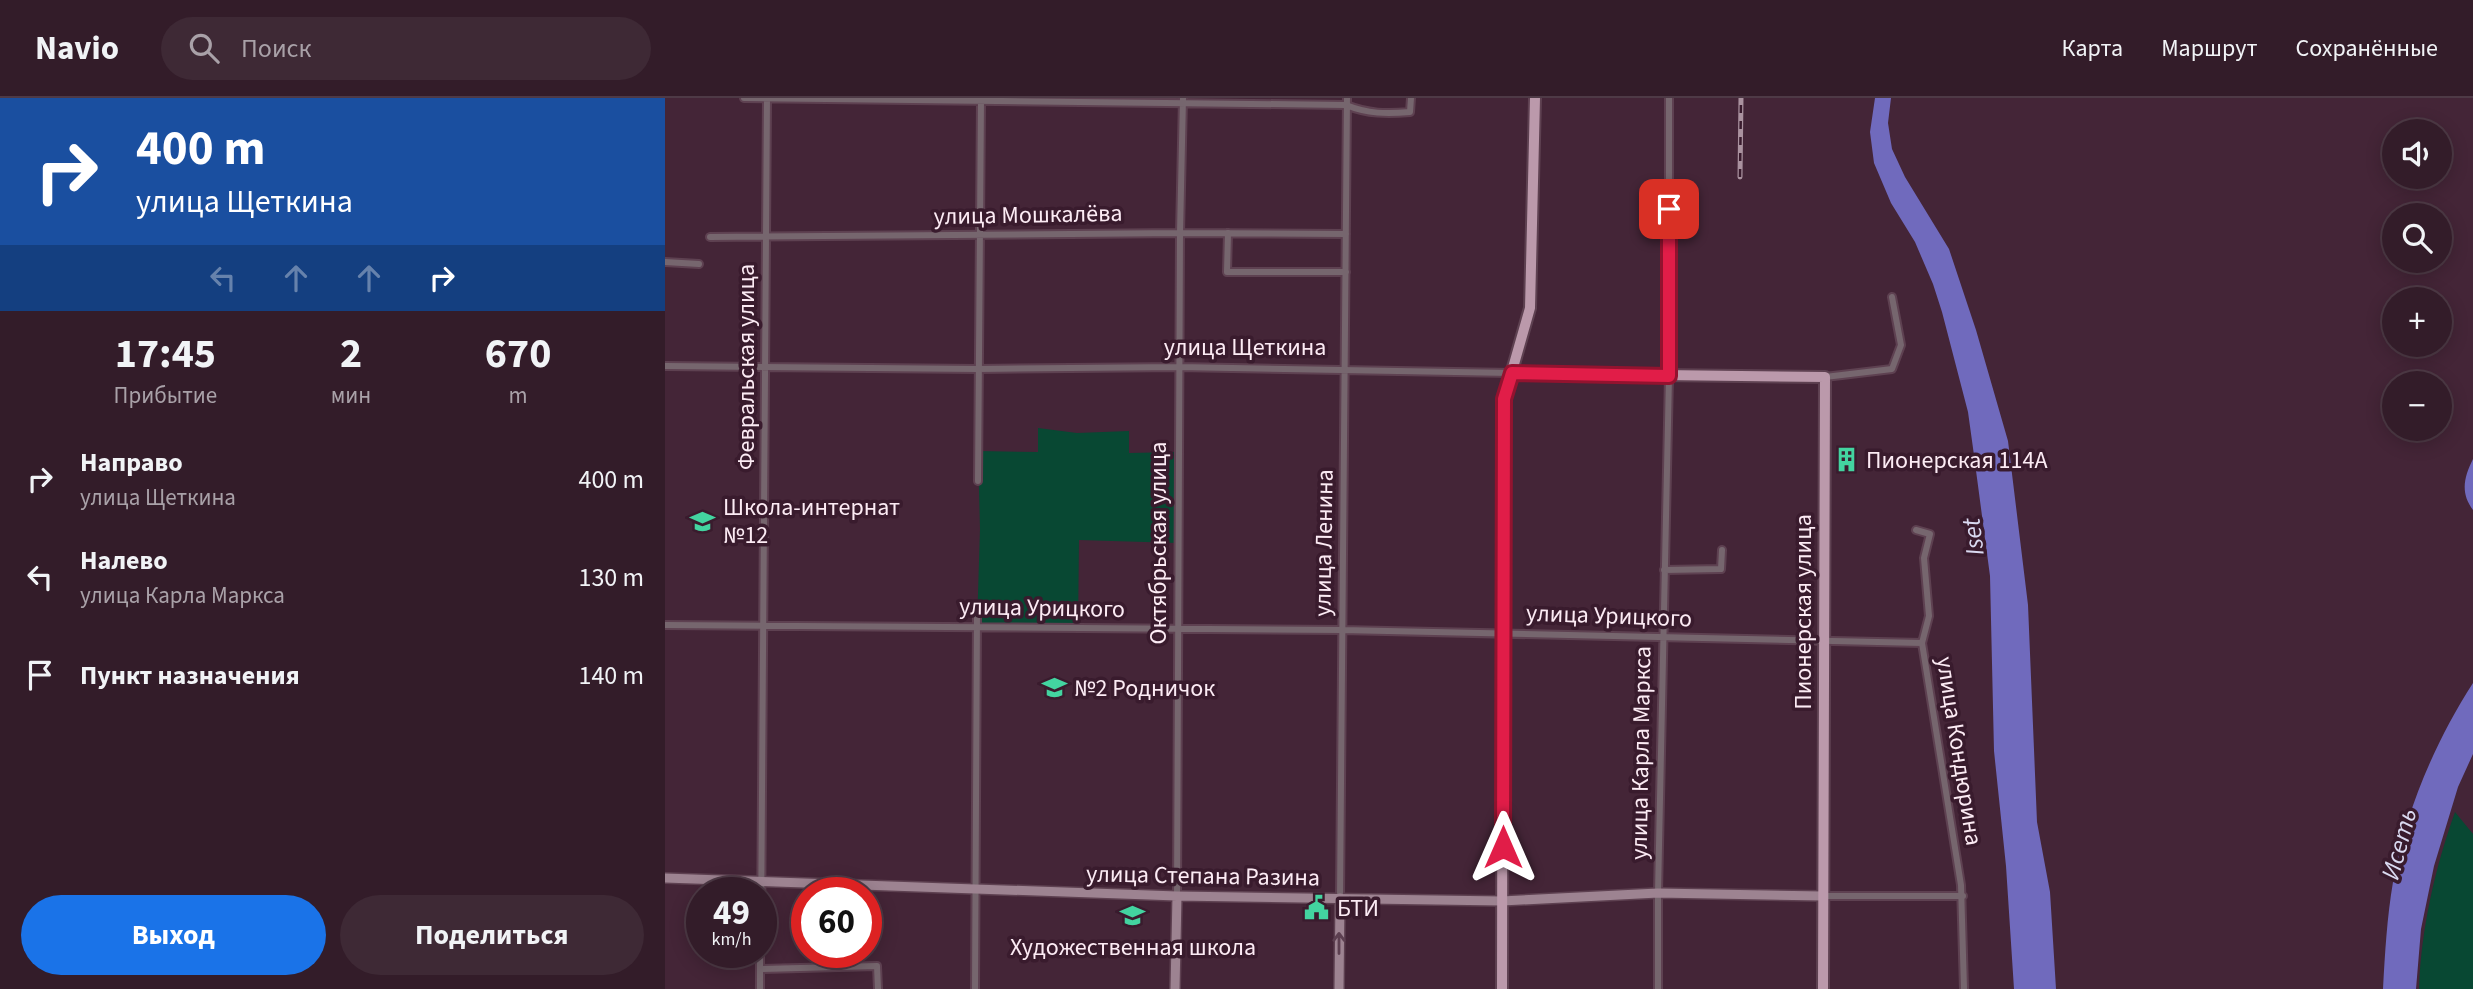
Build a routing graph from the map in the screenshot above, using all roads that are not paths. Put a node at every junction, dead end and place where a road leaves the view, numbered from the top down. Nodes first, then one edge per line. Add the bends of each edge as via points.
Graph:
1 (744, 98) edge
2 (767, 98) edge
3 (1411, 98) edge
4 (1535, 98) edge
5 (1669, 98) edge
6 (981, 100) edge
7 (1183, 100) edge
8 (1347, 102) edge
9 (1180, 233) junction
10 (1227, 233) junction
11 (1346, 233) junction
12 (766, 235) junction
13 (980, 235) junction
14 (710, 237) dead end
15 (665, 262) edge
16 (699, 264) dead end
17 (1346, 272) junction
18 (1892, 297) dead end
19 (665, 366) edge
20 (1179, 367) junction
21 (766, 368) junction
22 (978, 369) junction
23 (1346, 369) junction
24 (1512, 373) junction
25 (1669, 376) junction
26 (1825, 377) junction
27 (978, 481) dead end
28 (1916, 530) dead end
29 (1722, 550) dead end
30 (1664, 570) junction
31 (977, 615) dead end
32 (665, 625) edge
33 (763, 625) junction
34 (977, 626) junction
35 (1177, 628) junction
36 (1342, 630) junction
37 (1503, 632) junction
38 (1663, 637) junction
39 (1824, 641) junction
40 (1921, 643) junction
41 (763, 877) edge
42 (665, 878) edge
43 (686, 879) edge
44 (777, 883) edge
45 (977, 889) junction
46 (1658, 893) junction
47 (1177, 896) junction
48 (1823, 896) junction
49 (1963, 897) junction
50 (1340, 898) junction
51 (1502, 901) junction
52 (760, 970) joint
53 (760, 989) edge
54 (878, 989) edge
55 (975, 989) edge
56 (1175, 989) edge
57 (1339, 989) edge
58 (1502, 989) edge
59 (1658, 989) edge
60 (1823, 989) edge
61 (1964, 989) edge

1 - 2 street
2 - 6 street
2 - 12 street, Февральская улица
3 - 8 street via 1411,111 1399,113 1364,113
4 - 24 main road via 1530,308
5 - 25 street, улица Карла Маркса
6 - 7 street
6 - 13 street
7 - 8 street
7 - 9 street, Октябрьская улица
8 - 11 street, улица Ленина
9 - 10 street, улица Мошкалёва
9 - 13 street, улица Мошкалёва
9 - 20 street, Октябрьская улица
10 - 11 street, улица Мошкалёва
10 - 17 street via 1227,272
11 - 17 street, улица Ленина
12 - 13 street, улица Мошкалёва
12 - 14 street, улица Мошкалёва
12 - 21 street, Февральская улица
13 - 22 street
15 - 16 street
17 - 23 street, улица Ленина
18 - 26 street via 1901,345 1892,369
19 - 21 street, улица Щеткина
20 - 22 street, улица Щеткина
20 - 23 street, улица Щеткина
20 - 35 street, Октябрьская улица
21 - 22 street, улица Щеткина
21 - 33 street, Февральская улица
22 - 27 street
23 - 24 street, улица Щеткина
23 - 36 street, улица Ленина
24 - 25 main road, улица Щеткина
24 - 37 main road via 1503,411
25 - 26 main road, улица Щеткина
25 - 30 street, улица Карла Маркса
26 - 39 main road, Пионерская улица
28 - 40 street, улица Кондюрина via 1930,534 1924,558 1929,616
29 - 30 street via 1721,569
30 - 38 street, улица Карла Маркса
31 - 34 street
32 - 33 street, улица Урицкого
33 - 34 street, улица Урицкого
33 - 41 street, Февральская улица
34 - 35 street, улица Урицкого
34 - 45 street
35 - 36 street, улица Урицкого
35 - 47 street, Октябрьская улица
36 - 37 street, улица Урицкого
36 - 50 street, улица Ленина
37 - 38 street, улица Урицкого
37 - 51 main road
38 - 39 street, улица Урицкого
38 - 46 street, улица Карла Маркса
39 - 40 street, улица Урицкого
39 - 48 main road, Пионерская улица
40 - 49 street, улица Кондюрина
42 - 43 main road, улица Степана Разина
44 - 45 main road, улица Степана Разина
45 - 47 main road, улица Степана Разина
45 - 55 street
46 - 48 main road, улица Степана Разина
46 - 51 main road, улица Степана Разина
46 - 59 street, улица Карла Маркса
47 - 50 main road, улица Степана Разина
47 - 56 main road, Октябрьская улица
48 - 49 street
48 - 60 main road, Пионерская улица
49 - 61 street, улица Кондюрина
50 - 51 main road, улица Степана Разина
57 -> 50 main road, улица Ленина
51 - 58 main road
52 - 53 street
52 - 54 street via 877,966

